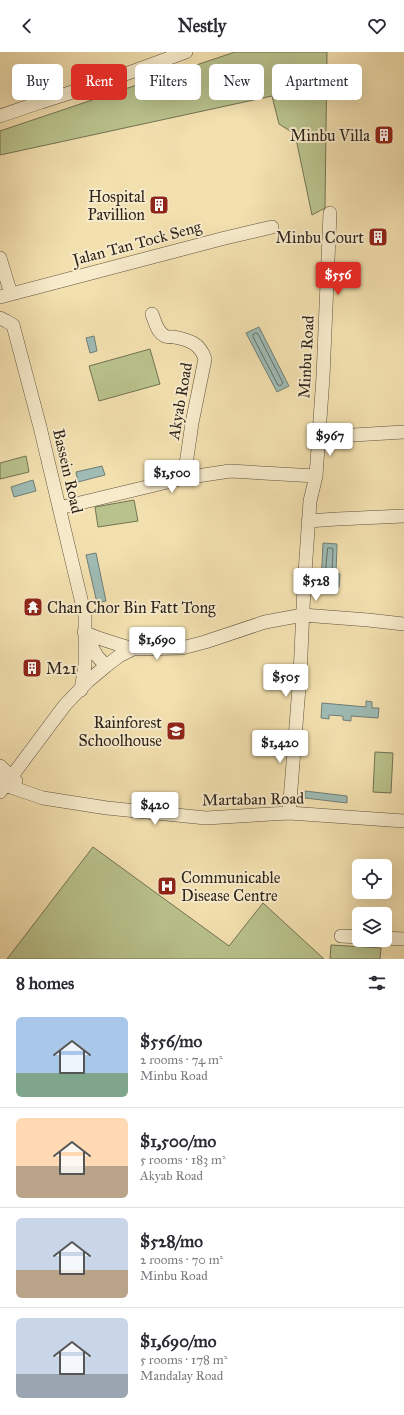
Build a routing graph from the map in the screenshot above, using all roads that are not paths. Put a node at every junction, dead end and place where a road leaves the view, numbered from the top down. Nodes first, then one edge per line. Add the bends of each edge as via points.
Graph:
1 (186, 52) edge
2 (0, 116) edge
3 (330, 213) dead end
4 (272, 227) dead end
5 (0, 258) edge
6 (5, 295) edge
7 (152, 314) dead end
8 (3, 319) edge
9 (404, 432) edge
10 (319, 437) junction
11 (316, 476) junction
12 (184, 478) junction
13 (59, 508) junction
14 (404, 516) edge
15 (308, 521) junction
16 (303, 615) junction
17 (404, 624) edge
18 (84, 632) junction
19 (133, 649) junction
20 (106, 666) junction
21 (81, 690) junction
22 (0, 766) edge
23 (4, 784) edge
24 (289, 813) junction
25 (404, 821) edge
26 (341, 936) dead end
27 (352, 937) edge
28 (392, 938) edge
29 (404, 939) edge

1 - 2 street
3 - 10 street, Minbu Road
4 - 6 street, Jalan Tan Tock Seng
5 - 6 street, Jalan Tan Tock Seng
7 - 12 street, Akyab Road via 158,329 165,336 194,343 203,352 205,359
8 - 13 street, Bassein Road via 13,326
9 - 10 street
10 - 11 street, Minbu Road
11 - 12 street via 230,472
11 - 15 street, Minbu Road
12 - 13 street
13 - 18 street, Bassein Road via 85,616
14 - 15 street
15 - 16 street, Minbu Road
16 - 17 street
16 - 19 street via 265,622 182,648
16 - 24 street, Minbu Road
18 - 19 street via 98,639
18 - 20 street, Bassein Road via 97,656
18 - 21 street, Bassein Road via 85,666
19 - 20 street
20 - 21 street
21 - 23 street via 65,705
22 - 23 street
23 - 24 street, Martaban Road via 33,795 107,808 206,818
24 - 25 street, Martaban Road
26 - 27 street
28 - 29 street

